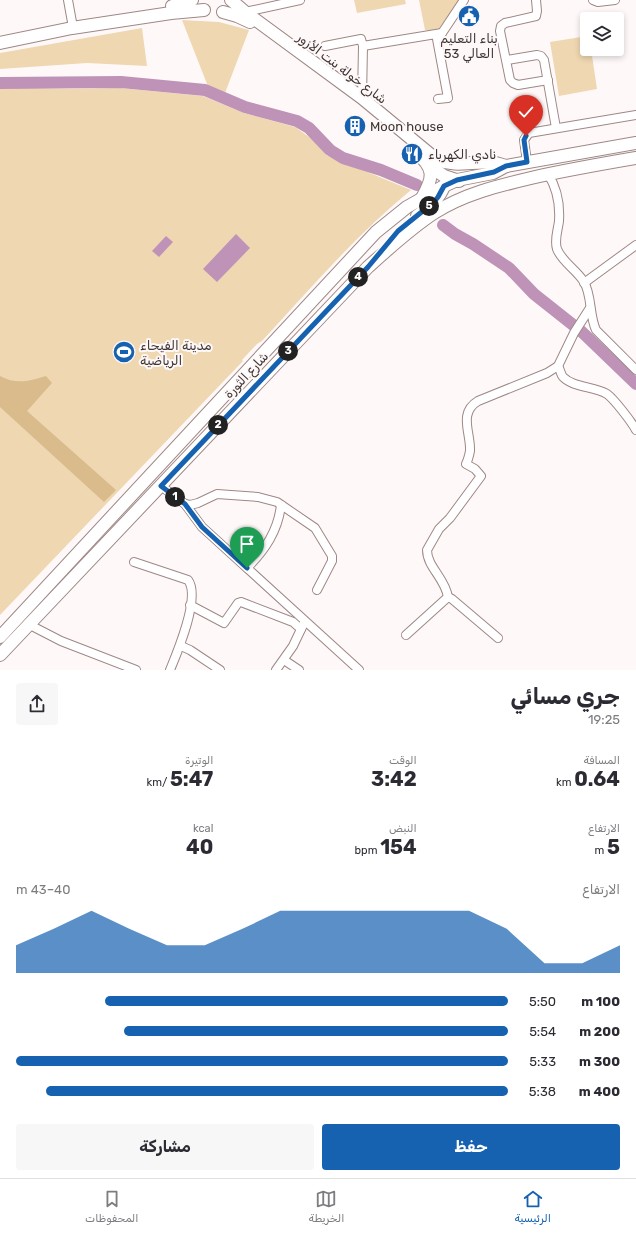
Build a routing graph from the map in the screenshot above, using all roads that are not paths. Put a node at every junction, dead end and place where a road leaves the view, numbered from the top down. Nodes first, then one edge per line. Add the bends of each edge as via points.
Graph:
1 (68, 0) edge
2 (192, 0) edge
3 (230, 0) edge
4 (300, 0) edge
5 (464, 0) edge
6 (536, 0) edge
7 (593, 0) edge
8 (615, 0) edge
9 (201, 5) edge
10 (223, 12) junction
11 (245, 12) junction
12 (72, 22) junction
13 (442, 33) junction
14 (0, 36) edge
15 (0, 43) edge
16 (325, 46) dead end
17 (363, 46) junction
18 (506, 60) junction
19 (548, 80) junction
20 (362, 98) junction
21 (438, 99) dead end
22 (636, 115) edge
23 (556, 128) junction
24 (636, 143) edge
25 (636, 158) edge
26 (527, 162) junction
27 (433, 163) junction
28 (506, 166) junction
29 (590, 166) junction
30 (548, 174) junction
31 (457, 180) junction
32 (444, 181) junction
33 (421, 199) junction
34 (636, 245) edge
35 (368, 267) junction
36 (584, 283) junction
37 (590, 308) junction
38 (558, 366) junction
39 (636, 370) edge
40 (636, 430) edge
41 (161, 486) junction
42 (185, 504) junction
43 (281, 505) junction
44 (134, 562) dead end
45 (247, 568) junction
46 (317, 590) dead end
47 (448, 597) junction
48 (190, 605) junction
49 (30, 625) junction
50 (303, 625) junction
51 (406, 635) dead end
52 (0, 637) edge
53 (498, 638) dead end
54 (180, 646) junction
55 (0, 655) edge
56 (284, 660) junction
57 (136, 670) edge
58 (170, 670) edge
59 (220, 670) edge
60 (276, 670) edge
61 (298, 670) edge
62 (359, 670) edge

1 - 12 street
2 - 12 main road via 178,5
3 - 10 main road via 228,8
3 - 11 main road, شارع خولة بنت الأزور
4 - 11 street
5 - 13 street
6 - 18 street via 536,16 501,26
7 - 8 street
9 - 10 main road, شارع خولة بنت الأزور via 218,13
9 - 15 main road, شارع خولة بنت الأزور
10 - 27 main road, شارع خولة بنت الأزور via 242,18 259,28 424,159
11 - 20 main road, شارع خولة بنت الأزور
12 - 14 main road
13 - 17 street
13 - 21 street via 437,39 448,98
16 - 17 street via 361,39
17 - 20 street
18 - 19 street via 513,83 518,85
18 - 19 street via 541,56
19 - 23 street
20 - 27 main road, شارع خولة بنت الأزور
22 - 23 street
23 - 26 street via 529,133 526,136 524,140
24 - 26 main road
25 - 29 main road
26 - 28 main road
27 - 28 main road, شارع خولة بنت الأزور via 487,162
27 - 32 main road
27 - 33 main road via 430,183
28 - 31 main road via 494,172
29 - 30 main road, شارع الثورة
29 - 31 main road via 550,169 477,182
30 - 35 main road, شارع الثورة via 489,188 460,199 433,214
30 - 36 street via 555,185 559,211 557,249
31 - 32 main road
32 - 33 main road, شارع الثورة
32 - 35 main road via 434,202 398,231
33 - 52 main road, شارع الثورة via 376,232
34 - 36 street
35 - 41 main road, شارع الثورة
36 - 37 street
37 - 38 street
37 - 39 street via 596,330
38 - 40 street via 563,377 611,398
38 - 47 street via 478,401 469,408 467,424 470,451 466,464 481,476 439,529 427,550 429,560 445,585
41 - 42 street
41 - 49 main road, شارع الثورة
42 - 43 street via 190,505 217,494 226,494 269,499
42 - 45 street via 202,527
43 - 45 street via 271,538
43 - 46 street via 315,528 332,556 332,561
44 - 48 street via 188,580 192,587
45 - 50 street
47 - 51 street
47 - 53 street
48 - 50 street via 224,623 241,602
48 - 54 street
49 - 55 main road, شارع الثورة
49 - 57 street via 61,641
50 - 56 street
50 - 62 street
54 - 58 street
54 - 59 street
56 - 60 street
56 - 61 street

